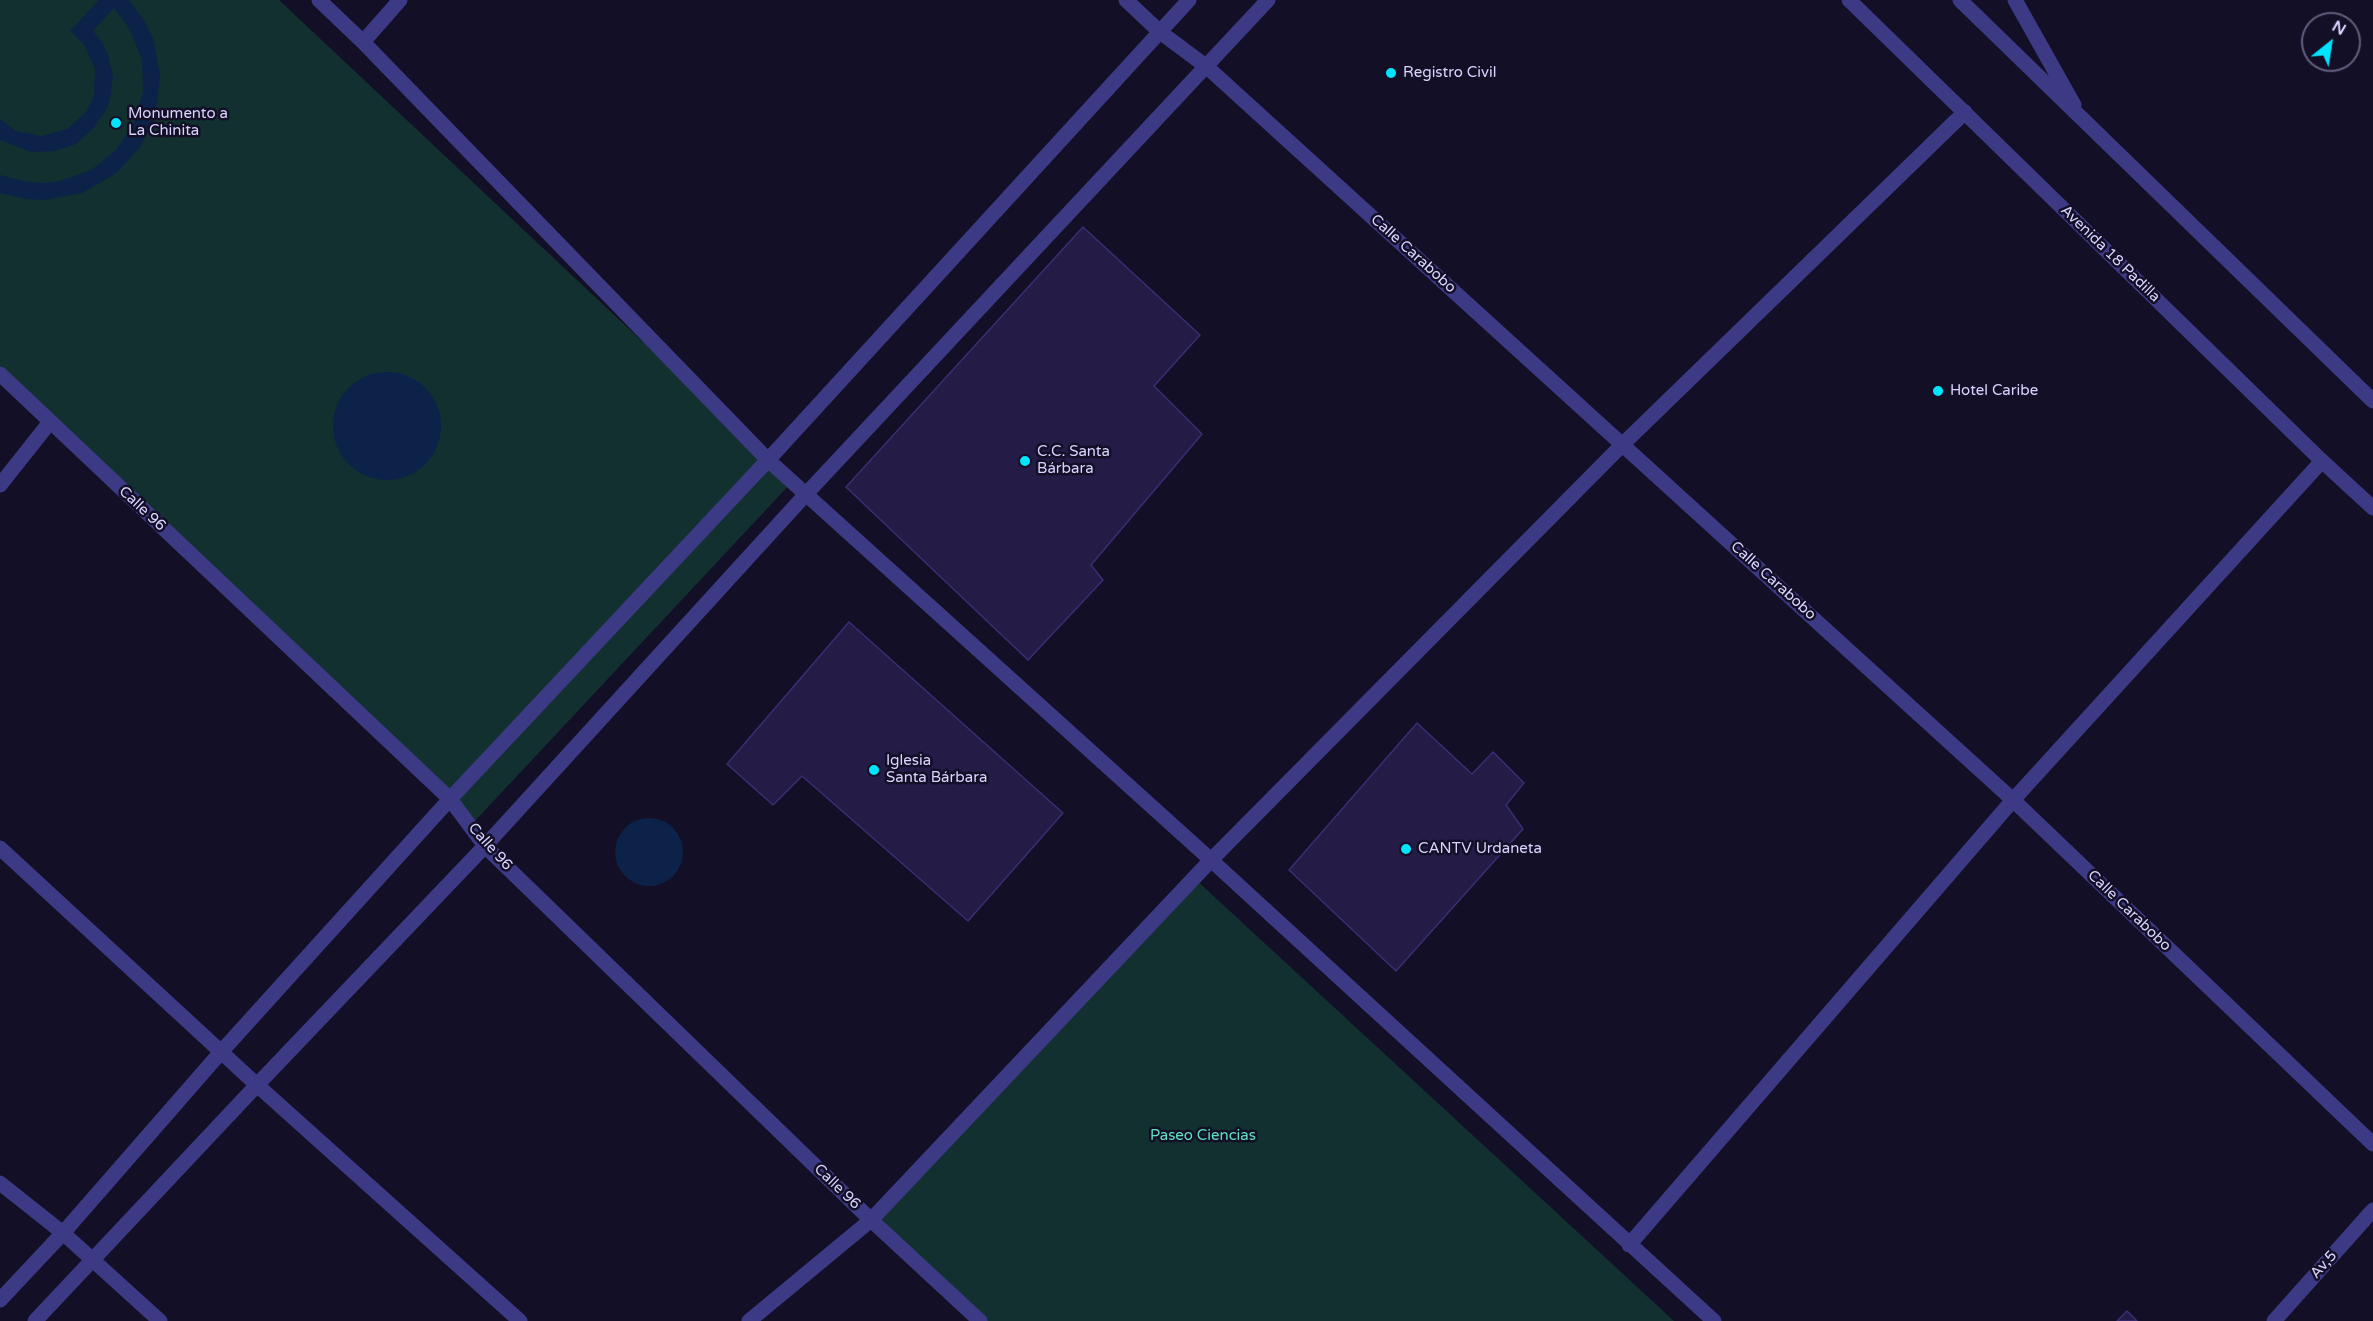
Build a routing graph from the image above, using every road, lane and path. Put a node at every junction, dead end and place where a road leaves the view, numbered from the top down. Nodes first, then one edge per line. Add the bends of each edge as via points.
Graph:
1 (319, 0) edge
2 (400, 0) edge
3 (1126, 0) edge
4 (1188, 0) edge
5 (1268, 0) edge
6 (1849, 0) edge
7 (1960, 0) edge
8 (2015, 0) edge
9 (1160, 32) junction
10 (363, 42) junction
11 (1207, 67) junction
12 (1965, 112) junction
13 (2082, 121) junction
14 (0, 374) edge
15 (2373, 400) edge
16 (50, 422) junction
17 (1623, 444) junction
18 (768, 460) junction
19 (2322, 462) junction
20 (0, 485) edge
21 (807, 493) junction
22 (2373, 508) edge
23 (450, 799) junction
24 (2013, 800) junction
25 (485, 846) junction
26 (0, 848) edge
27 (1211, 860) junction
28 (221, 1052) junction
29 (257, 1085) junction
30 (2373, 1144) edge
31 (0, 1183) edge
32 (2373, 1210) edge
33 (871, 1220) junction
34 (63, 1233) junction
35 (1629, 1245) junction
36 (93, 1260) junction
37 (0, 1300) edge
38 (35, 1321) edge
39 (160, 1321) edge
40 (520, 1321) edge
41 (749, 1321) edge
42 (980, 1321) edge
43 (1714, 1321) edge
44 (2274, 1321) edge

1 - 10 street
2 - 10 street
3 - 9 street, Calle Carabobo
4 - 9 street
5 - 11 street
6 - 12 street, Avenida 18 Padilla
7 - 13 street
8 - 13 street
9 - 11 street, Calle Carabobo
9 - 18 street
10 - 18 street
11 - 17 street, Calle Carabobo
11 - 21 street
12 - 17 street
12 - 19 street, Avenida 18 Padilla
13 - 15 street
14 - 16 street, Calle 96
16 - 20 street
16 - 23 street, Calle 96
17 - 24 street, Calle Carabobo
17 - 27 street
18 - 21 street
18 - 23 street
19 - 22 street, Avenida 18 Padilla
19 - 24 street
21 - 25 street
21 - 27 street
23 - 25 street, Calle 96
23 - 28 street
24 - 30 street, Calle Carabobo
24 - 35 street
25 - 29 street
25 - 33 street, Calle 96
26 - 28 street
27 - 33 street
27 - 35 street
28 - 29 street
28 - 34 street
29 - 36 street
29 - 40 street
31 - 34 street
32 - 44 street, Av,5
33 - 41 street
33 - 42 street, Calle 96
34 - 36 street
34 - 37 street
35 - 43 street
36 - 38 street
36 - 39 street

